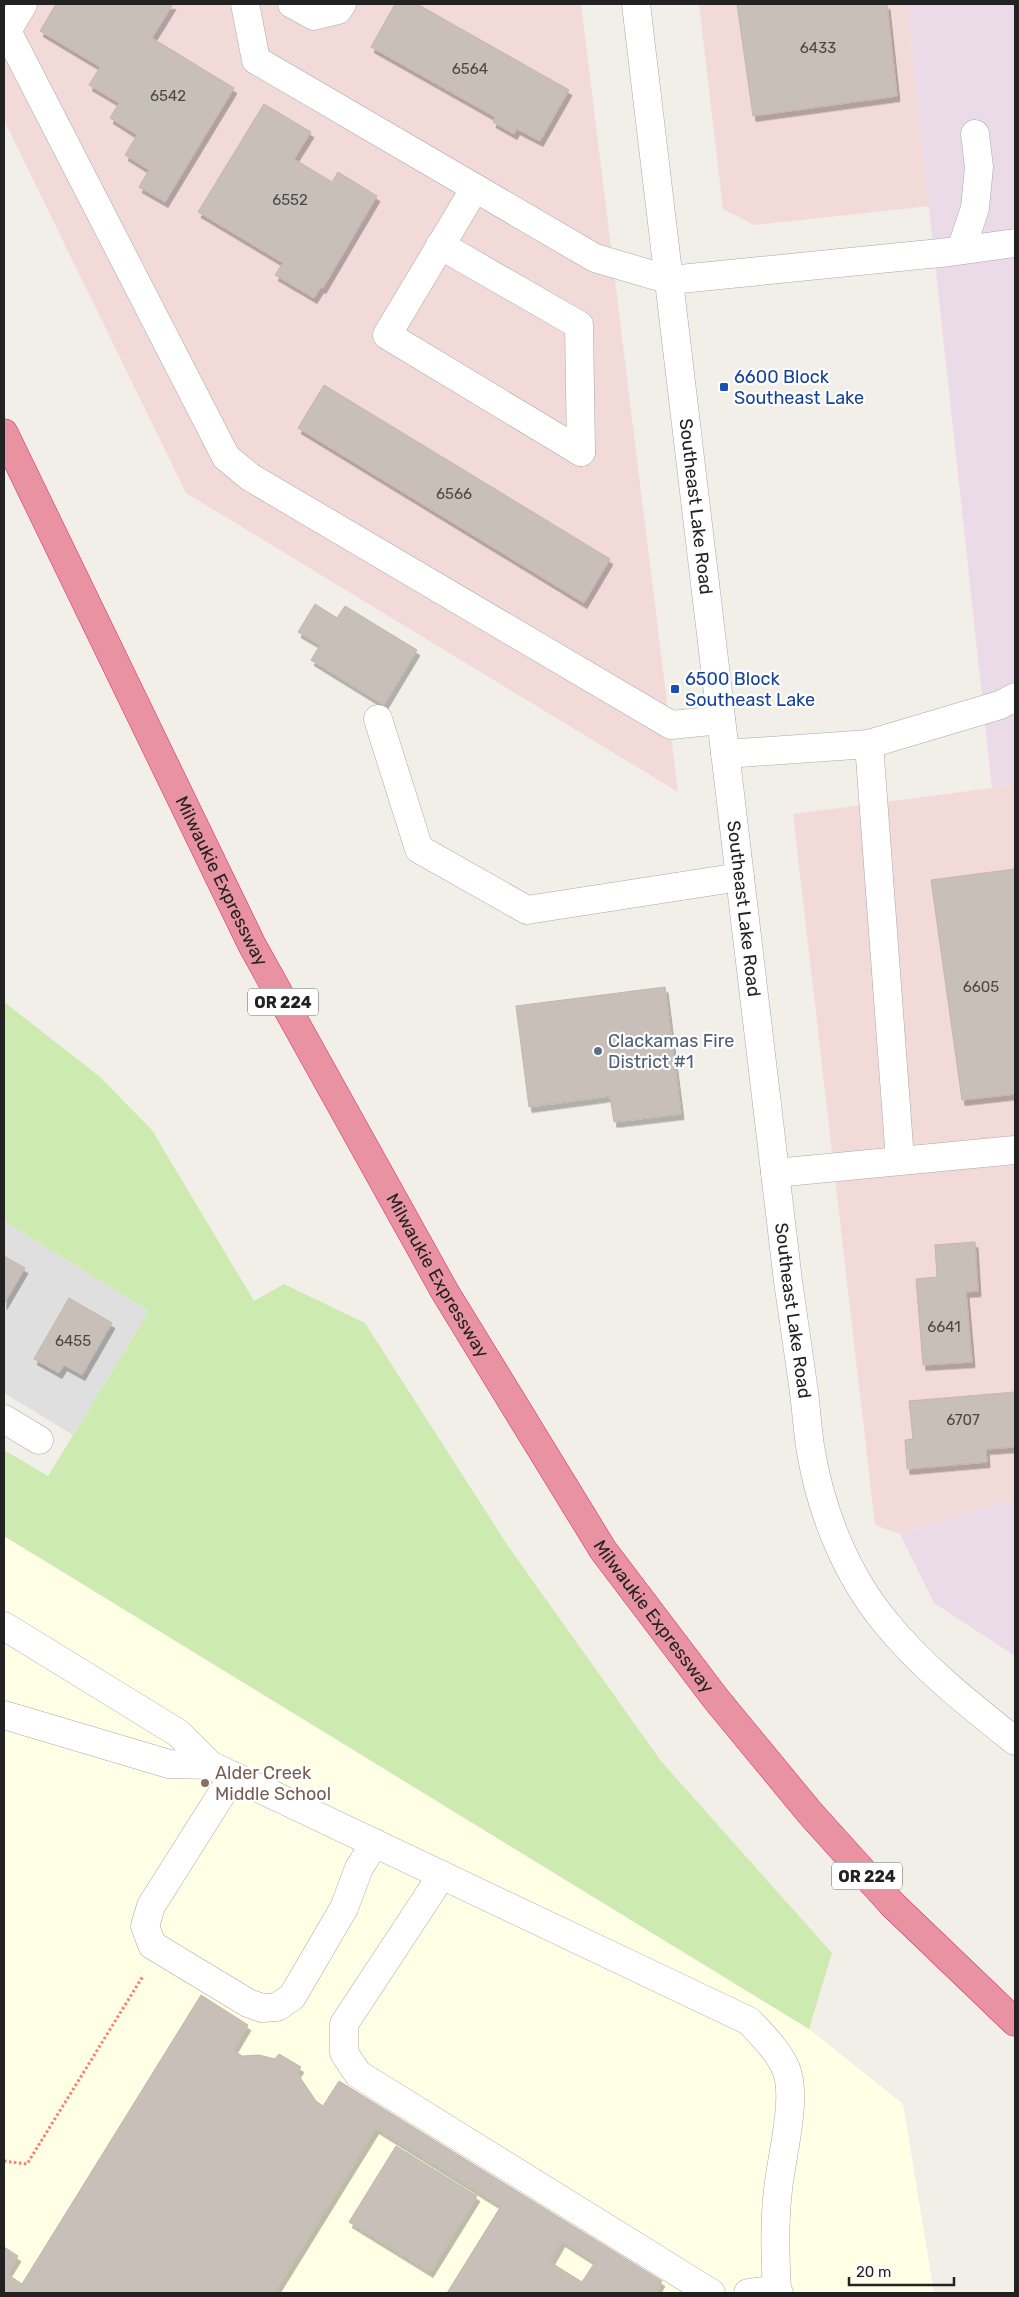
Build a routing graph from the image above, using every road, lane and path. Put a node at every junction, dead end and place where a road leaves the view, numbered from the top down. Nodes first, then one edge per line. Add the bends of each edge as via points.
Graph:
1 (23, 4) edge
2 (245, 4) edge
3 (292, 4) edge
4 (342, 4) edge
5 (636, 4) edge
6 (975, 134) dead end
7 (475, 188) junction
8 (1015, 243) edge
9 (440, 245) junction
10 (961, 250) junction
11 (670, 280) junction
12 (4, 432) edge
13 (1015, 697) edge
14 (378, 719) dead end
15 (721, 720) junction
16 (869, 744) junction
17 (725, 754) junction
18 (740, 877) junction
19 (1015, 1150) edge
20 (900, 1160) junction
21 (775, 1173) junction
22 (4, 1419) edge
23 (38, 1440) dead end
24 (4, 1626) edge
25 (4, 1715) edge
26 (1015, 1741) edge
27 (222, 1771) junction
28 (375, 1843) junction
29 (442, 1875) junction
30 (168, 1955) junction
31 (1015, 2022) edge
32 (4, 2160) edge
33 (778, 2291) edge
34 (711, 2293) edge
35 (748, 2293) edge

1 - 15 street via 7,31 226,457 250,477 671,725
2 - 7 street via 256,60
3 - 4 street via 314,16 338,10
5 - 11 street, Southeast Lake Road
6 - 10 street via 979,167 975,208
7 - 9 street
7 - 11 street via 595,258
8 - 10 street
9 - 9 street via 579,325 582,452 387,335
10 - 11 street
11 - 15 street, Southeast Lake Road
12 - 31 highway, Milwaukie Expressway / OR 224 via 252,945 445,1292 603,1550 716,1699 810,1813 893,1905
13 - 16 street via 1000,705
14 - 18 street via 419,849 526,910
15 - 17 street, Southeast Lake Road
16 - 17 street
16 - 20 street
17 - 18 street, Southeast Lake Road
18 - 21 street, Southeast Lake Road
19 - 20 street
20 - 21 street
21 - 26 street, Southeast Lake Road via 810,1446 824,1509 841,1552 862,1590 915,1655
22 - 23 street
24 - 27 street via 178,1733
25 - 27 street via 169,1764
27 - 28 street
27 - 30 street via 151,1906 145,1926 152,1946
28 - 29 street
28 - 30 street via 360,1868 344,1908 292,1997 277,2007 262,2008 248,2003
29 - 33 street via 749,2021 768,2041 786,2069 790,2092 777,2191
29 - 34 street via 344,2024 344,2053 358,2074
30 - 32 path via 145,1972 27,2164
33 - 35 street

